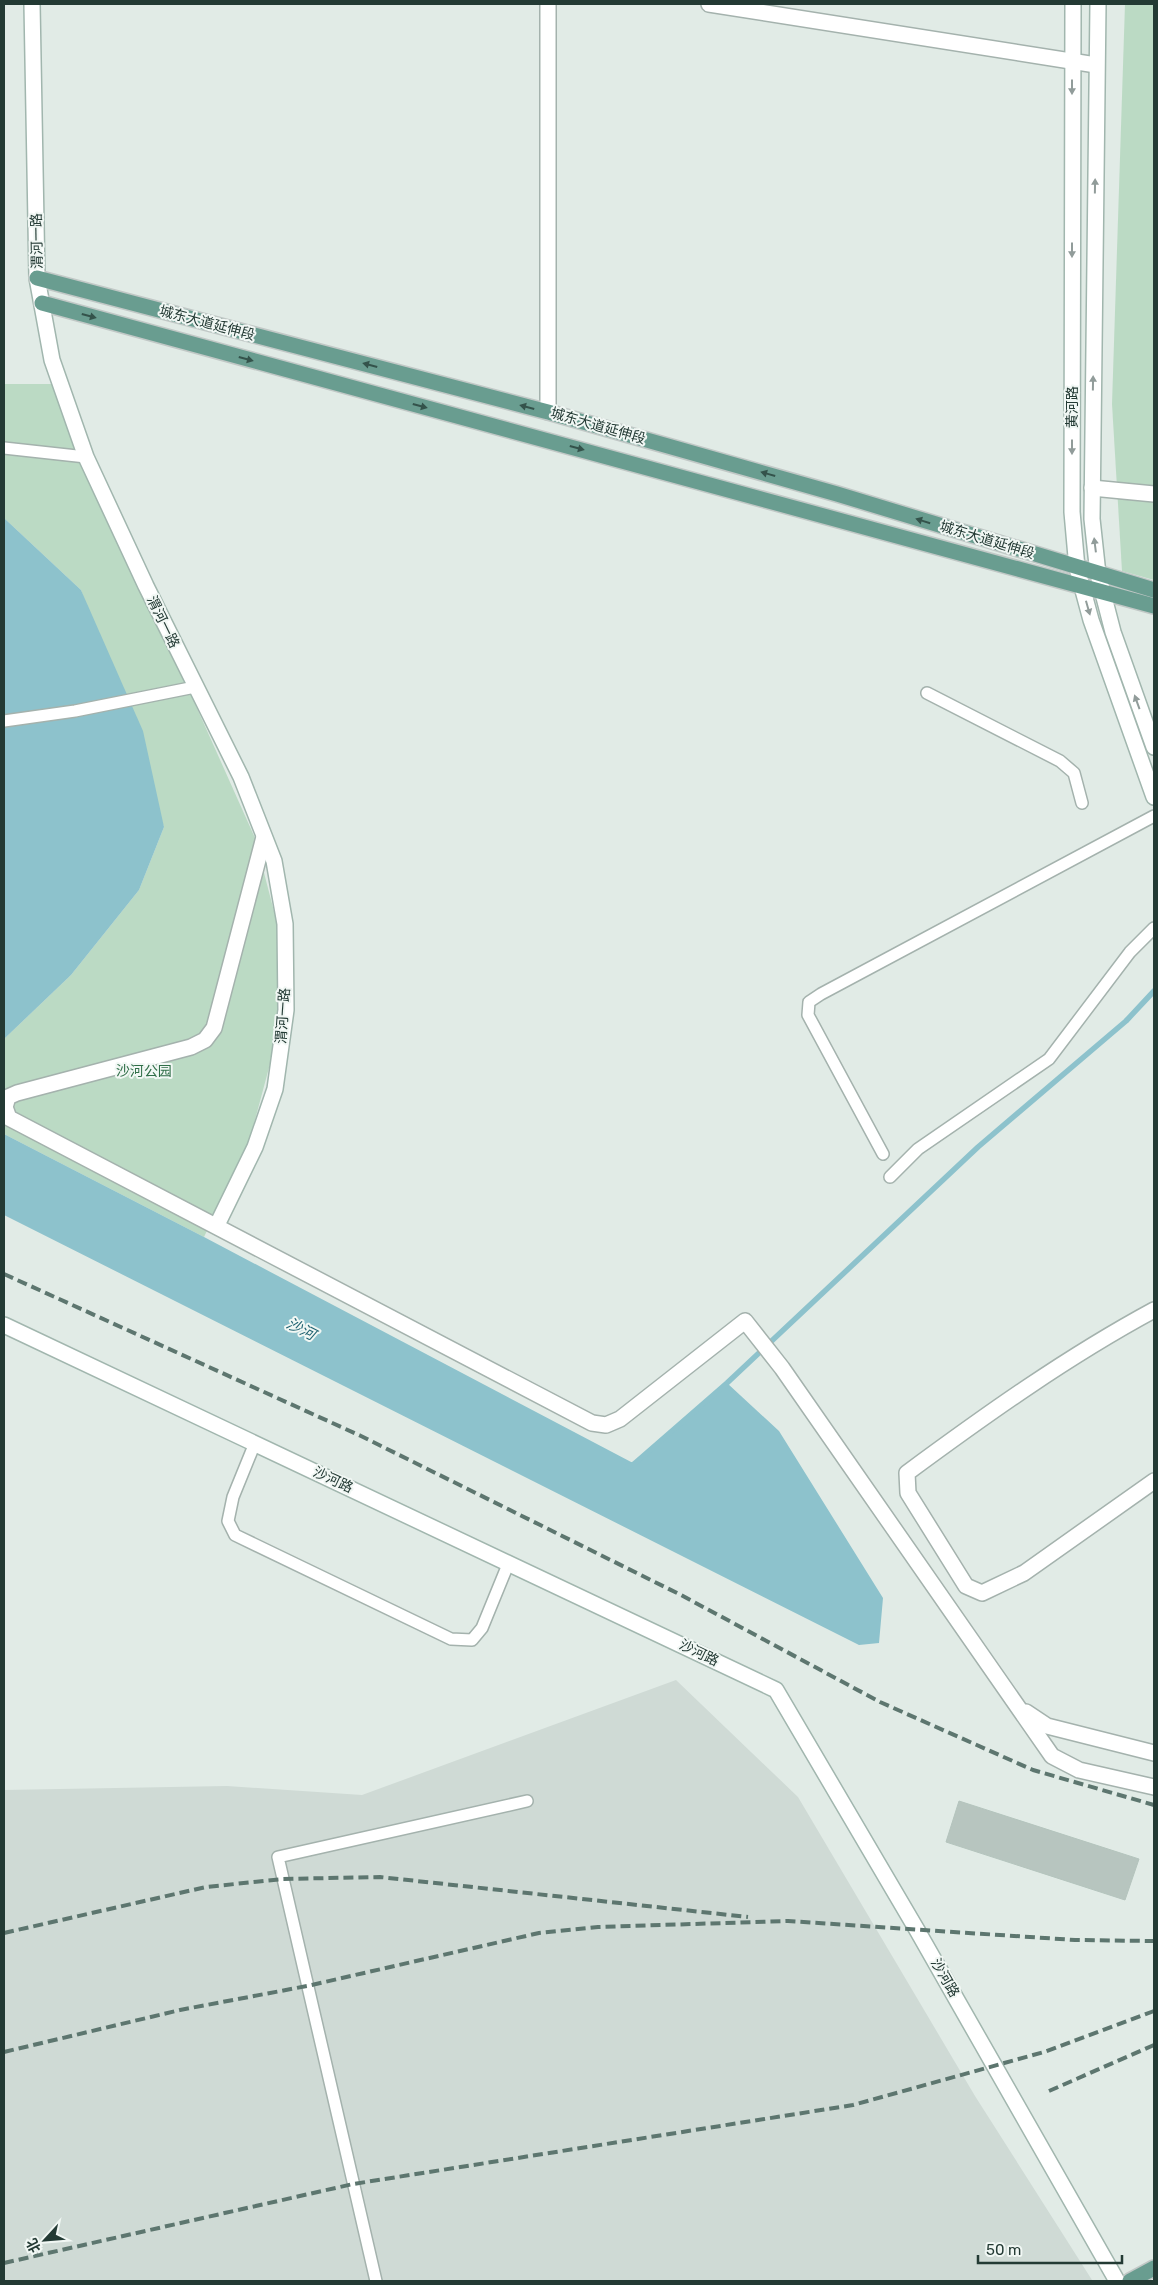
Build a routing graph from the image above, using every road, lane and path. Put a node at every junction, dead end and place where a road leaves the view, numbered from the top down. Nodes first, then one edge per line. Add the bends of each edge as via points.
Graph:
1 (32, 4) edge
2 (548, 4) edge
3 (709, 4) edge
4 (1073, 4) edge
5 (1098, 4) edge
6 (1072, 63) junction
7 (1096, 65) junction
8 (37, 278) junction
9 (42, 304) junction
10 (548, 412) junction
11 (4, 448) edge
12 (86, 457) junction
13 (1092, 488) junction
14 (1154, 494) edge
15 (1077, 568) junction
16 (1098, 574) junction
17 (1081, 585) junction
18 (1154, 590) edge
19 (1102, 591) junction
20 (1154, 606) edge
21 (195, 687) junction
22 (927, 693) dead end
23 (4, 721) edge
24 (1154, 748) edge
25 (1154, 798) edge
26 (1082, 803) dead end
27 (1154, 816) edge
28 (264, 836) junction
29 (1154, 928) edge
30 (883, 1154) dead end
31 (890, 1177) dead end
32 (217, 1225) junction
33 (1152, 1316) edge
34 (4, 1325) edge
35 (255, 1443) junction
36 (1154, 1481) edge
37 (509, 1562) junction
38 (1020, 1707) junction
39 (1154, 1753) edge
40 (1154, 1787) edge
41 (527, 1801) dead end
42 (1154, 2268) edge
43 (376, 2281) edge
44 (1117, 2281) edge
45 (1130, 2281) edge

1 - 8 street, 渭河一路
2 - 10 street
3 - 6 street
4 - 6 street, 黄河路
5 - 7 street, 黄河路
6 - 7 street
6 -> 15 street, 黄河路 via 1072,512
13 -> 7 street, 黄河路
8 - 9 street, 渭河一路
10 -> 8 main road, 城东大道延伸段
9 - 12 street, 渭河一路 via 52,360
9 -> 17 main road, 城东大道延伸段
15 -> 10 main road, 城东大道延伸段 via 837,494
11 - 12 lane
12 - 21 street, 渭河一路
13 - 14 street
16 -> 13 street, 黄河路
15 - 16 main road, 城东大道延伸段
15 - 17 street, 黄河路
16 - 18 main road, 城东大道延伸段
16 - 19 street, 黄河路
17 - 19 main road, 城东大道延伸段
17 -> 25 street, 黄河路
19 - 20 main road, 城东大道延伸段
24 -> 19 street, 黄河路
21 - 23 lane via 75,711
21 - 28 street, 渭河一路 via 241,777
22 - 26 lane via 1060,761 1074,773
27 - 30 lane via 809,1002 808,1015
28 - 32 street, 渭河一路 via 274,861 285,924 286,1010 275,1089 255,1147
28 - 32 street via 214,1028 205,1040 191,1047 8,1097 5,1107 9,1118 16,1123
29 - 31 lane via 1130,952 1049,1059 918,1149
32 - 38 street via 592,1423 606,1425 620,1418 745,1321
33 - 36 street via 1110,1335 1011,1397 908,1473 908,1493 966,1586 982,1593 1024,1573
34 - 35 street, 沙河路
35 - 37 street, 沙河路
35 - 37 lane via 233,1497 228,1521 235,1535 451,1640 472,1640 482,1628
37 - 44 street, 沙河路 via 776,1690 922,1938
38 - 39 street via 1047,1726
38 - 40 street via 1052,1756 1079,1770
41 - 43 lane via 278,1858
42 - 45 main road

